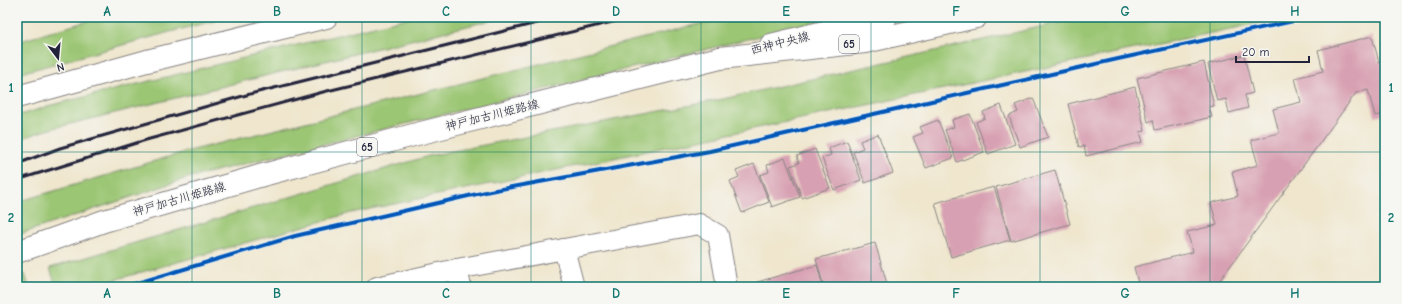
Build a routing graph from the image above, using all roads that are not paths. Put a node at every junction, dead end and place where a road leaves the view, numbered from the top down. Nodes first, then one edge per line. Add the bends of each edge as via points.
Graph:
1 (326, 17) edge
2 (886, 17) edge
3 (976, 17) edge
4 (720, 58) junction
5 (17, 97) edge
6 (564, 249) junction
7 (17, 252) edge
8 (459, 278) edge
9 (377, 287) edge
10 (574, 287) edge
11 (727, 287) edge

1 - 5 main road via 147,61
2 - 4 main road, 西神中央線
3 - 4 main road, 神戸加古川姫路線 / 65 via 865,42
4 - 7 main road, 神戸加古川姫路線 / 65 via 255,177 104,221
6 - 8 street
6 - 10 street
6 - 11 street via 700,224 718,235
8 - 9 street

